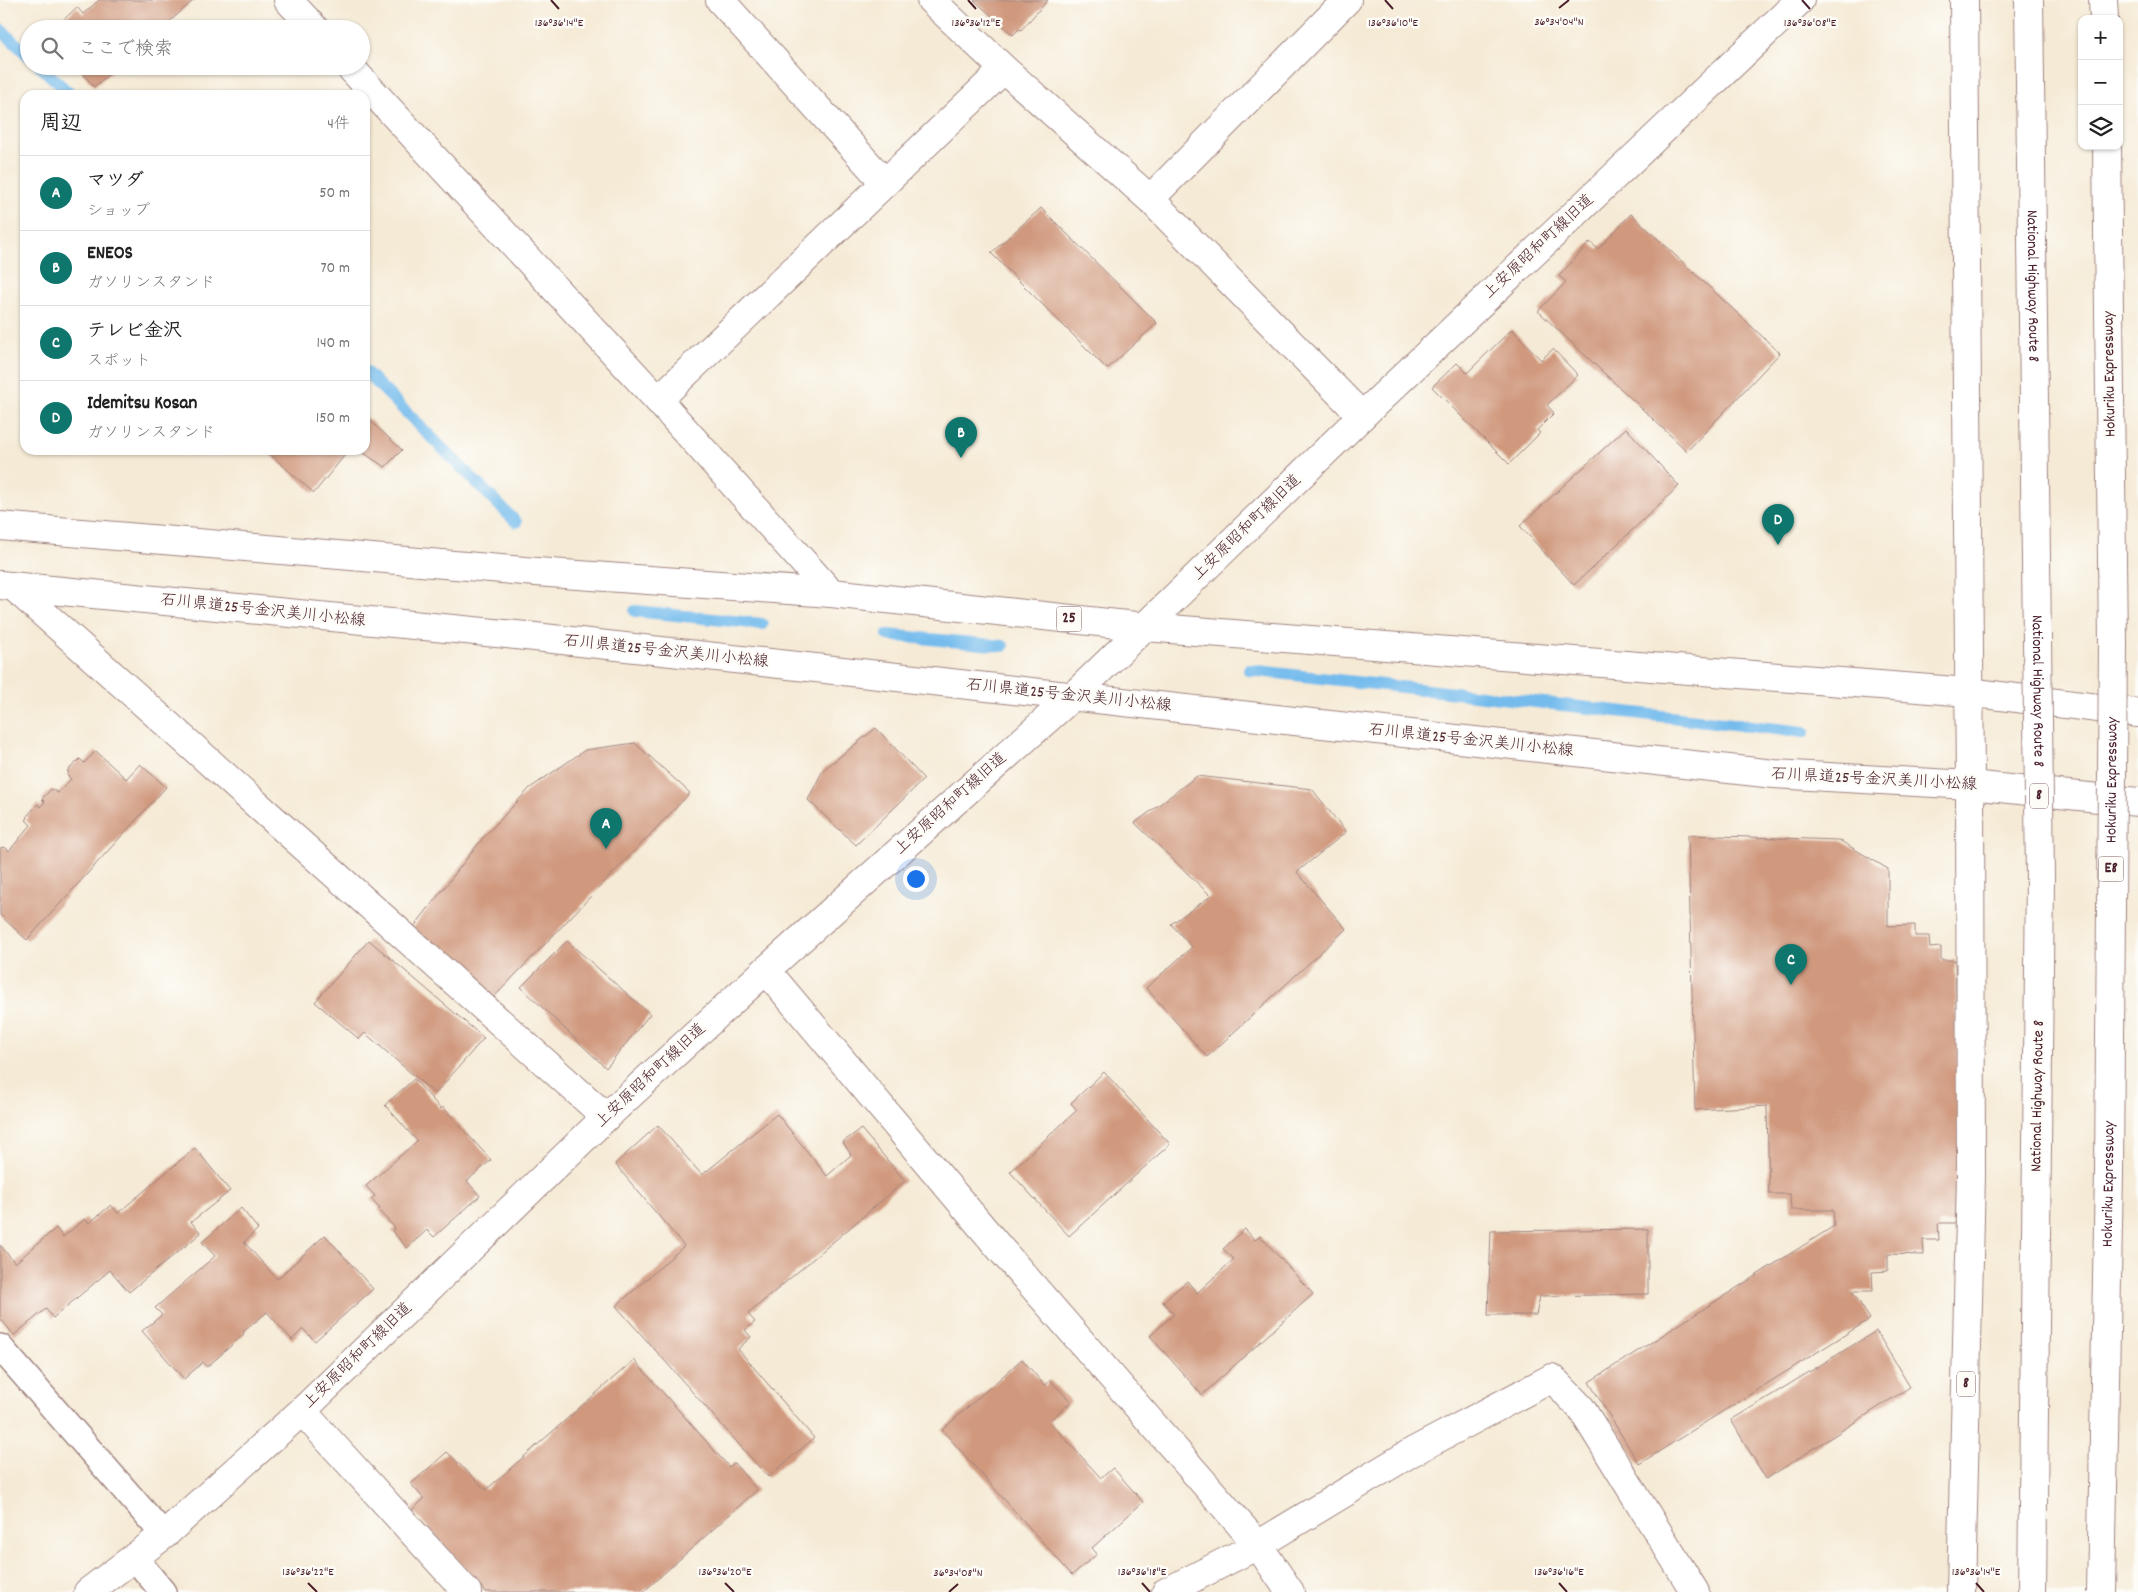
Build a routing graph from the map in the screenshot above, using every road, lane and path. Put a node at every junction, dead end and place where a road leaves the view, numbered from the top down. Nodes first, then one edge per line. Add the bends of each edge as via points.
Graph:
1 (288, 0) edge
2 (720, 0) edge
3 (931, 0) edge
4 (1347, 0) edge
5 (1800, 0) edge
6 (1964, 0) edge
7 (2029, 0) edge
8 (2103, 0) edge
9 (2104, 15) edge
10 (307, 20) edge
11 (1004, 69) junction
12 (357, 75) edge
13 (2107, 150) edge
14 (885, 183) junction
15 (1150, 199) junction
16 (658, 400) junction
17 (1362, 416) junction
18 (0, 526) edge
19 (7, 586) edge
20 (831, 593) junction
21 (1145, 627) junction
22 (1968, 692) junction
23 (1072, 697) junction
24 (2138, 712) edge
25 (1970, 785) junction
26 (2138, 802) edge
27 (766, 970) junction
28 (606, 1117) junction
29 (0, 1347) edge
30 (302, 1411) junction
31 (164, 1535) junction
32 (1258, 1544) junction
33 (134, 1557) junction
34 (88, 1592) edge
35 (163, 1592) edge
36 (467, 1592) edge
37 (1166, 1592) edge
38 (1290, 1592) edge
39 (1695, 1592) edge
40 (1961, 1592) edge
41 (2032, 1592) edge
42 (2101, 1592) edge

1 - 10 main road
2 - 14 main road
3 - 11 main road
4 - 15 main road
5 - 17 main road, 上安原昭和町線旧道
6 - 22 main road, 8
7 - 41 main road, National Highway Route 8 / 8, bridge via 2040,879
8 - 9 main road
11 - 14 main road
11 - 15 main road
12 - 16 main road
13 - 42 main road, Hokuriku Expressway / E8, bridge via 2112,662 2109,1164
14 - 16 main road
15 - 17 main road
16 - 20 main road
17 - 21 main road, 上安原昭和町線旧道
18 - 20 main road, 25 via 536,572
19 - 23 main road, 石川県道25号金沢美川小松線 via 526,636
19 - 28 main road
20 - 21 main road, 25
21 - 22 main road, 25
21 - 23 main road, 上安原昭和町線旧道
22 - 24 main road, 25
22 - 25 main road, 8
23 - 25 main road, 石川県道25号金沢美川小松線 via 1774,774
23 - 27 main road, 上安原昭和町線旧道
25 - 26 main road, 石川県道25号金沢美川小松線
25 - 40 main road, 8 via 1971,1176
27 - 28 main road, 上安原昭和町線旧道
27 - 32 main road via 997,1245
28 - 30 main road, 上安原昭和町線旧道
29 - 31 lane
30 - 31 main road, 上安原昭和町線旧道
30 - 36 main road
31 - 33 main road, 上安原昭和町線旧道
32 - 37 main road
32 - 38 main road
32 - 39 main road via 1412,1452 1552,1378 1581,1408
33 - 34 main road, 上安原昭和町線旧道
33 - 35 lane

